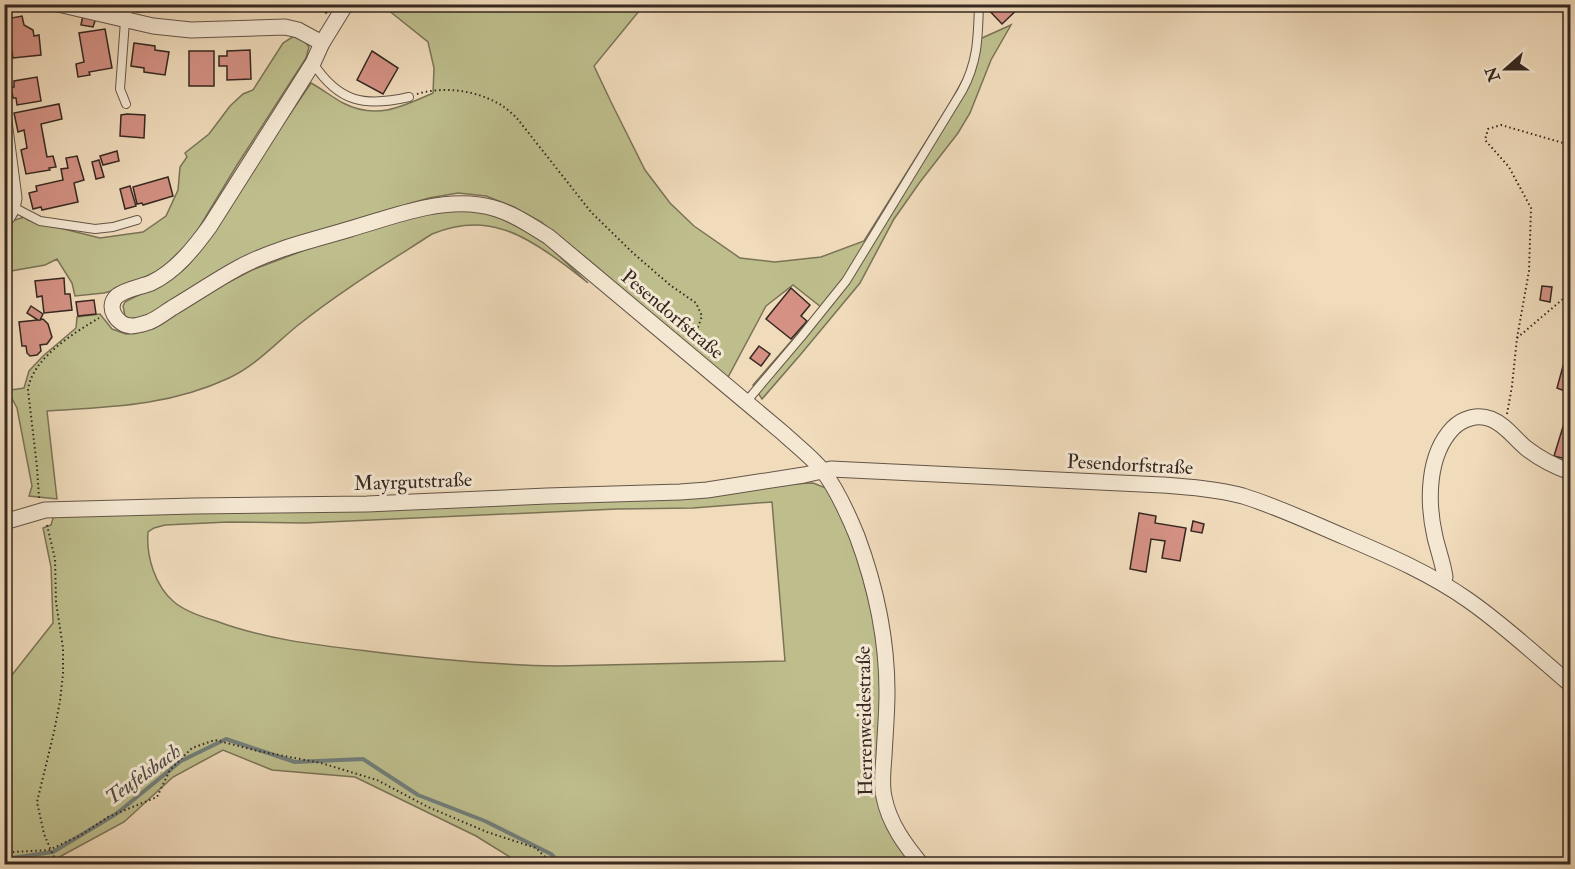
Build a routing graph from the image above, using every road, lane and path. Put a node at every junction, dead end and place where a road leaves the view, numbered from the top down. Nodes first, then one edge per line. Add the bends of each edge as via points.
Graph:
1 (58, 4) edge
2 (346, 4) edge
3 (979, 4) edge
4 (125, 11) edge
5 (322, 43) junction
6 (313, 63) junction
7 (409, 97) joint
8 (126, 104) dead end
9 (4, 121) edge
10 (1570, 145) edge
11 (10, 197) edge
12 (4, 220) edge
13 (137, 220) dead end
14 (1570, 292) edge
15 (112, 311) junction
16 (1517, 338) junction
17 (681, 348) junction
18 (746, 402) junction
19 (1501, 424) junction
20 (822, 470) junction
21 (1570, 472) edge
22 (38, 512) junction
23 (4, 522) edge
24 (1442, 583) junction
25 (1570, 684) edge
26 (49, 848) junction
27 (4, 854) edge
28 (57, 864) edge
29 (552, 864) edge
30 (921, 864) edge

1 - 4 street
2 - 5 street
3 - 18 lane via 975,57 957,99 846,281
4 - 5 street via 153,26 191,30 285,27
4 - 8 lane via 120,89
5 - 6 street
6 - 7 lane via 328,82 347,96 372,102
6 - 15 street via 195,246 153,282 116,297
7 - 17 path via 443,90 465,91 501,105 516,117 591,212 633,253 696,303 702,316 696,333
9 - 11 street
10 - 16 path via 1501,125 1488,129 1485,140 1509,167 1531,208 1529,271
11 - 12 street via 10,214
11 - 13 lane via 40,221 95,229
14 - 16 path
15 - 17 street, Pesendorfstraße via 122,323 131,326 150,322 255,260 411,211 459,203 498,209 549,237
15 - 22 path via 70,336 42,361 29,380
16 - 19 path via 1509,410
17 - 18 street, Pesendorfstraße
18 - 20 street, Pesendorfstraße
19 - 21 street via 1538,457
19 - 24 street via 1488,418 1465,419 1447,434 1440,448 1432,476 1431,512 1445,577
20 - 22 street, Mayrgutstraße via 707,490 651,494
20 - 24 street, Pesendorfstraße via 1162,485 1222,492 1306,520
20 - 30 street, Herrenweidestraße via 852,524 874,588 887,659 884,797 896,830
22 - 23 street, Mayrgutstraße
22 - 26 path via 46,524 55,559 63,648 60,701 38,802
24 - 25 street, Pesendorfstraße via 1469,600
26 - 27 path
26 - 28 path
26 - 29 path via 157,797 170,770 192,748 215,740 321,762 377,780 428,807 536,848

